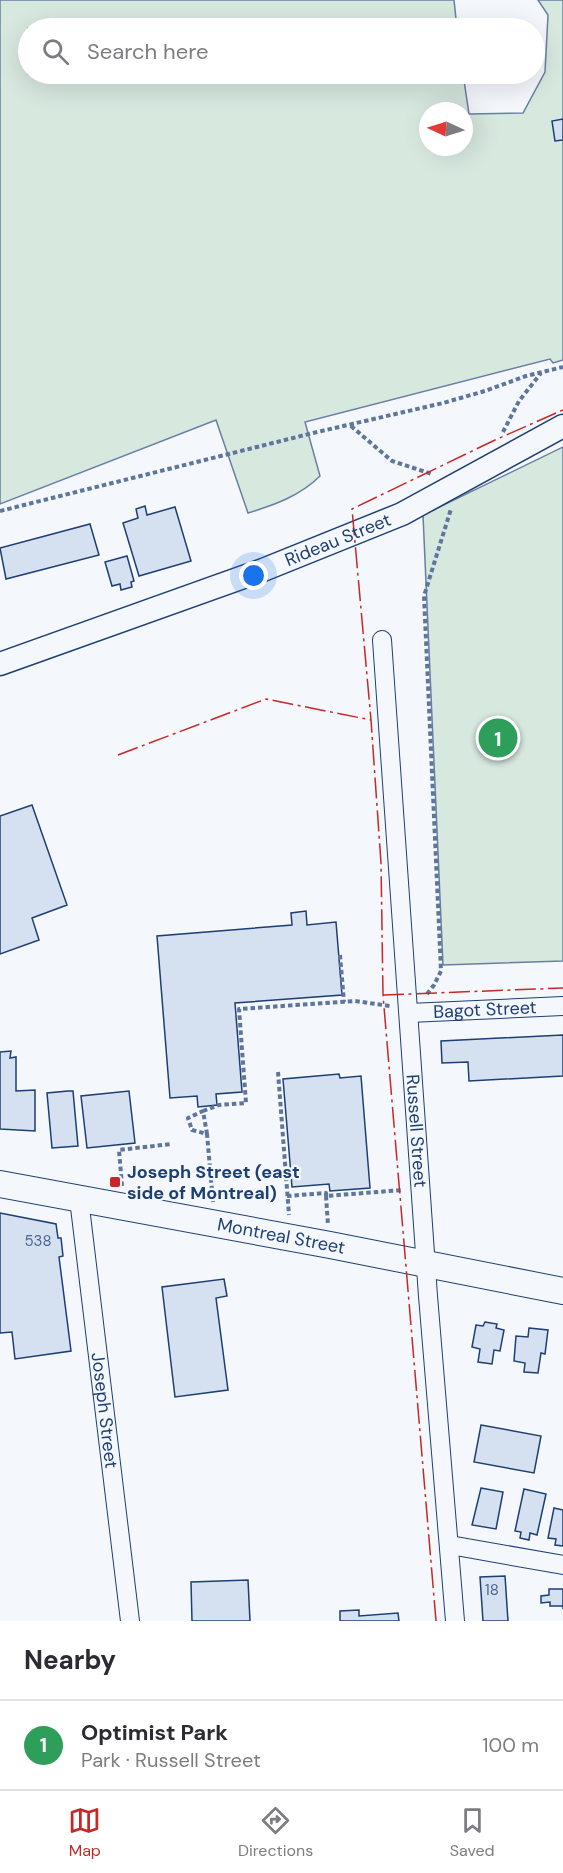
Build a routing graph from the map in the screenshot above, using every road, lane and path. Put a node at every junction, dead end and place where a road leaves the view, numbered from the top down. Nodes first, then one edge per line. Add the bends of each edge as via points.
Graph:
1 (563, 367) edge
2 (541, 373) junction
3 (350, 425) junction
4 (563, 426) edge
5 (503, 432) dead end
6 (432, 474) dead end
7 (451, 508) dead end
8 (0, 511) edge
9 (382, 640) dead end
10 (0, 664) edge
11 (340, 955) dead end
12 (344, 1002) junction
13 (563, 1006) edge
14 (409, 1010) junction
15 (278, 1072) dead end
16 (203, 1111) junction
17 (207, 1134) junction
18 (171, 1144) dead end
19 (0, 1184) edge
20 (421, 1188) junction
21 (287, 1196) junction
22 (80, 1199) junction
23 (125, 1208) junction
24 (215, 1224) junction
25 (290, 1238) junction
26 (426, 1264) junction
27 (563, 1292) edge
28 (450, 1545) junction
29 (563, 1565) edge
30 (129, 1621) edge
31 (455, 1621) edge

1 - 2 path
2 - 3 path via 443,403
2 - 5 path via 519,401
3 - 6 path via 392,461
3 - 8 path
4 - 10 street, Rideau Street via 402,513 263,570
7 - 14 path via 424,596 441,971 434,985
9 - 14 street, Russell Street
11 - 12 path
12 - 14 path
12 - 16 path via 239,1009 246,1103
13 - 14 street, Bagot Street
14 - 20 street, Russell Street
15 - 21 path
16 - 17 path
16 - 17 path via 188,1118 192,1130
17 - 24 path
18 - 23 path via 119,1150
19 - 22 main road, Montreal Street
20 - 21 path
20 - 26 street, Russell Street
21 - 25 path
22 - 23 main road, Montreal Street
22 - 30 street, Joseph Street
23 - 24 main road, Montreal Street
24 - 25 main road, Montreal Street
25 - 26 main road, Montreal Street
26 - 27 main road, Montreal Street
26 - 28 street, Russell Street
28 - 29 street
28 - 31 street, Russell Street

